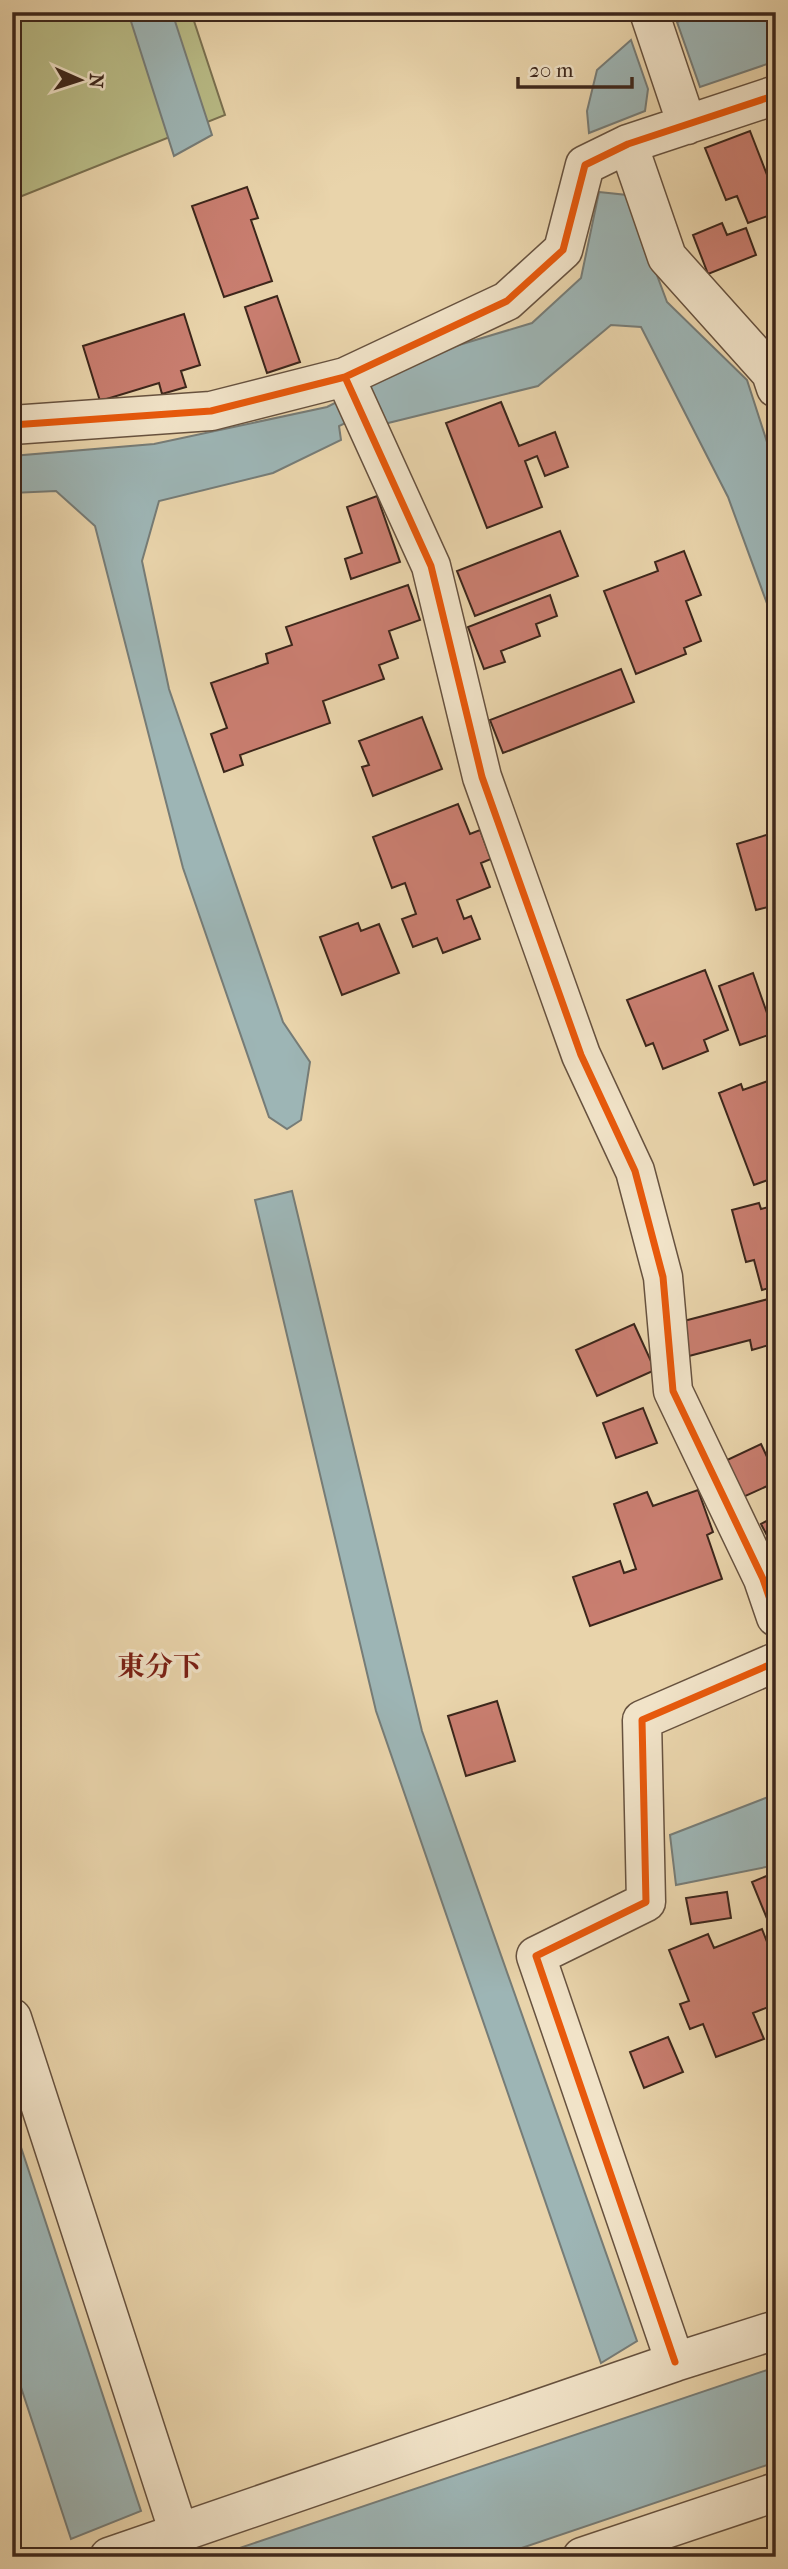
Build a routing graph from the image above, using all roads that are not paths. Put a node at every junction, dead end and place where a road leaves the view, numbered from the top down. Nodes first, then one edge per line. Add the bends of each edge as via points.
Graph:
1 (649, 12) edge
2 (776, 95) edge
3 (687, 125) junction
4 (628, 144) junction
5 (347, 384) junction
6 (776, 388) edge
7 (12, 425) edge
8 (769, 1575) edge
9 (776, 1618) edge
10 (776, 1662) edge
11 (12, 2018) edge
12 (776, 2330) edge
13 (675, 2362) junction
14 (776, 2492) edge
15 (179, 2533) junction
16 (109, 2557) edge
17 (582, 2557) edge

1 - 3 street
2 - 3 street
3 - 4 street
4 - 5 street via 585,165 563,250 507,301
4 - 6 street via 667,257 771,373
5 - 7 street via 211,411
5 - 8 street via 431,566 482,777 581,1055 635,1171 663,1277 673,1391
8 - 9 street
10 - 13 street via 642,1720 646,1902 536,1956
11 - 15 street
12 - 13 street
13 - 15 street
14 - 17 street
15 - 16 street

